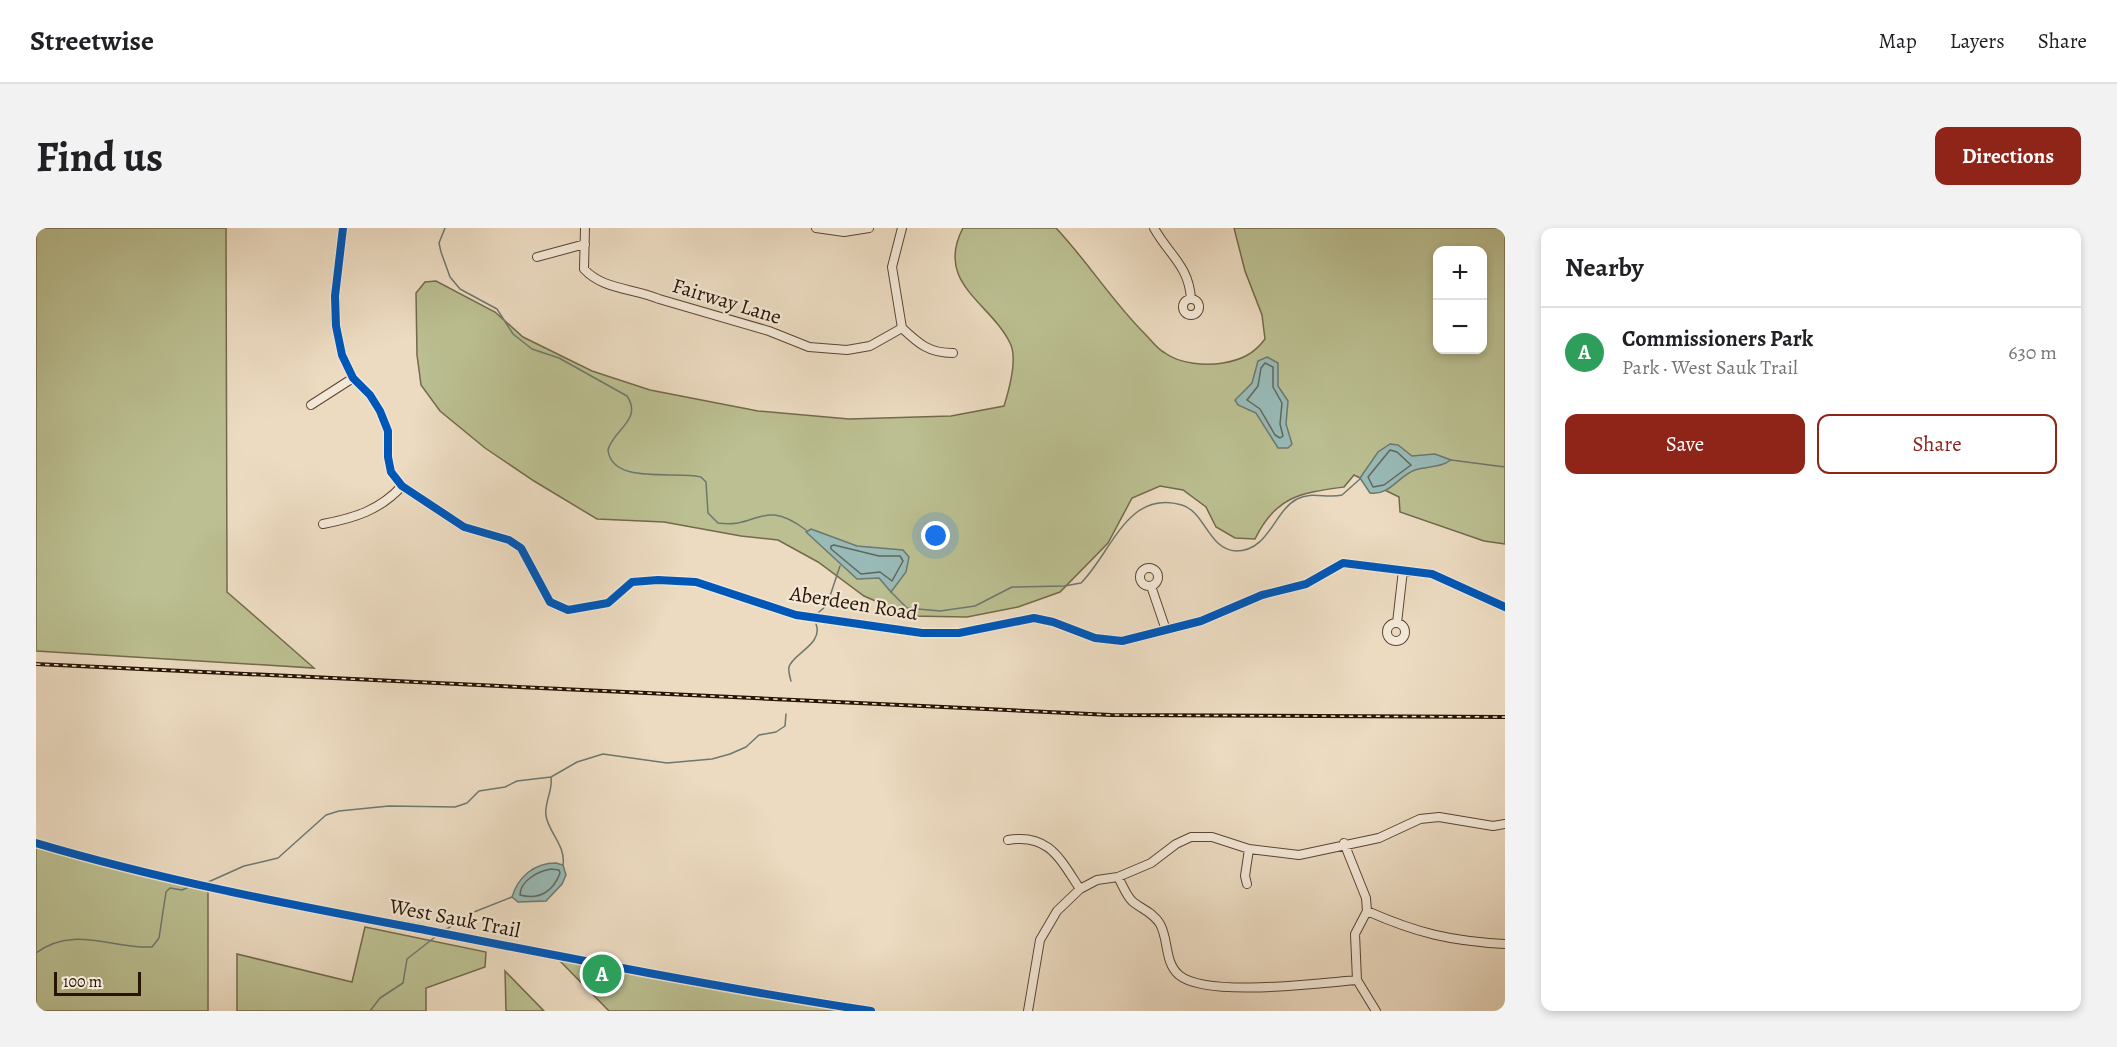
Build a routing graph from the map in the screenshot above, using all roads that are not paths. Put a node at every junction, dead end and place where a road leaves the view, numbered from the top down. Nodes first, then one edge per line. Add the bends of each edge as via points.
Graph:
1 (343, 228) edge
2 (585, 228) edge
3 (816, 228) edge
4 (869, 228) edge
5 (902, 228) edge
6 (1154, 228) edge
7 (585, 244) junction
8 (537, 257) dead end
9 (1191, 299) dead end
10 (902, 328) junction
11 (953, 352) dead end
12 (353, 378) junction
13 (311, 405) dead end
14 (402, 486) junction
15 (323, 524) dead end
16 (1403, 570) junction
17 (1151, 586) dead end
18 (1505, 607) edge
19 (1397, 623) dead end
20 (1166, 630) junction
21 (1505, 824) edge
22 (1008, 840) dead end
23 (36, 843) edge
24 (1344, 843) junction
25 (1250, 849) junction
26 (1118, 877) junction
27 (1247, 884) dead end
28 (1080, 889) junction
29 (1367, 911) junction
30 (1505, 944) edge
31 (1357, 980) junction
32 (870, 1011) edge
33 (1028, 1011) edge
34 (1376, 1011) edge

1 - 12 street, Aberdeen Road via 334,296 342,355
2 - 7 street, Fairway Lane
3 - 4 street via 844,232
5 - 10 street via 892,267
6 - 9 street via 1185,270
7 - 8 street
7 - 10 street, Fairway Lane via 584,269 604,284 641,291 808,347 847,350 870,346
10 - 11 street via 921,347 937,353
12 - 13 street
12 - 14 street, Aberdeen Road via 380,411 388,431 391,472
14 - 15 street via 388,502 357,518
14 - 20 street, Aberdeen Road via 464,527 509,540 520,548 550,602 568,610 608,603 632,582 658,580 696,582 796,615 922,633 959,633 1034,618 1095,638 1122,641
16 - 18 street, Aberdeen Road via 1432,574
16 - 19 street
16 - 20 street, Aberdeen Road via 1343,563 1306,584 1262,595 1201,621
17 - 20 street
21 - 24 street via 1493,826 1439,817 1420,819 1379,838
22 - 28 street via 1043,842 1058,856
23 - 32 street, West Sauk Trail via 143,874 253,897 724,988
24 - 25 street via 1299,855
24 - 29 street via 1366,898
25 - 26 street via 1212,837 1191,837 1151,863
25 - 27 street
26 - 28 street via 1097,880
26 - 31 street via 1131,900 1159,922 1170,963 1179,975 1194,984 1276,988
28 - 33 street via 1057,911 1040,940
29 - 30 street via 1433,936 1464,943
29 - 31 street via 1355,934
31 - 34 street

